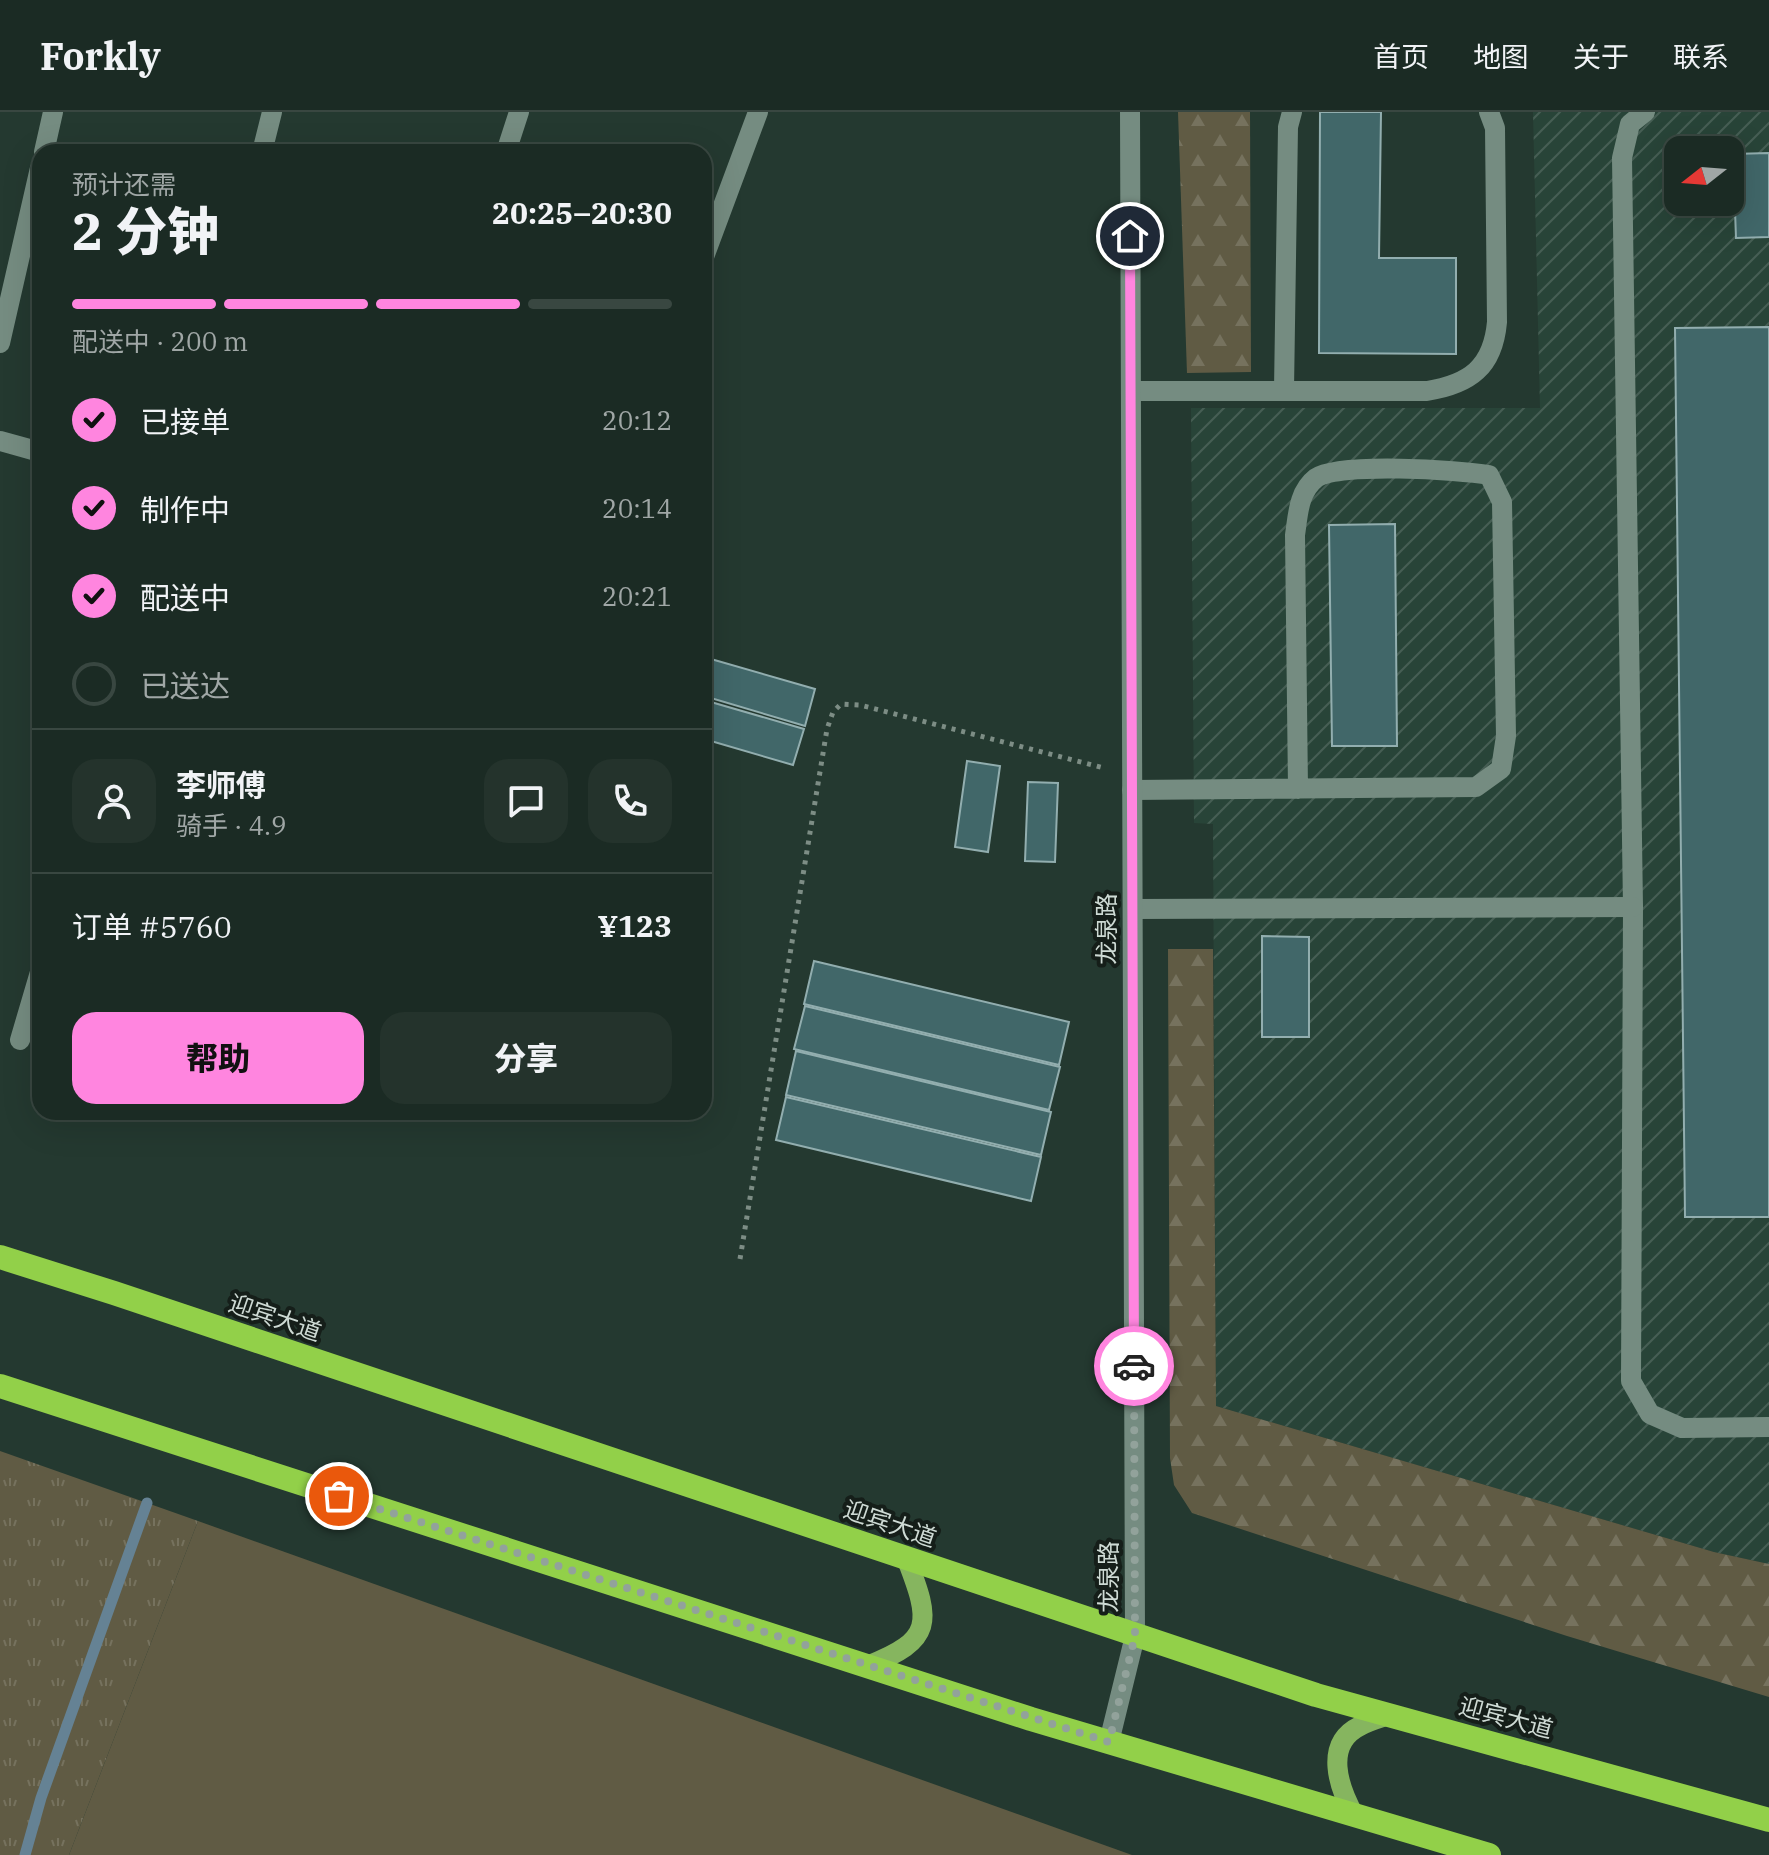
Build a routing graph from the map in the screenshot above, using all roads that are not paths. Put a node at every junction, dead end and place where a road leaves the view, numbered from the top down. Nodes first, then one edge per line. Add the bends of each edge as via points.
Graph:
1 (53, 112) edge
2 (272, 112) edge
3 (519, 112) edge
4 (758, 112) edge
5 (1130, 112) edge
6 (1292, 112) edge
7 (1489, 112) edge
8 (1645, 112) edge
9 (46, 144) edge
10 (264, 144) edge
11 (509, 144) edge
12 (32, 203) edge
13 (712, 236) edge
14 (0, 343) edge
15 (1284, 390) junction
16 (1131, 391) junction
17 (0, 441) edge
18 (32, 450) edge
19 (1132, 783) junction
20 (1298, 789) junction
21 (1633, 907) junction
22 (1133, 909) junction
23 (32, 999) edge
24 (20, 1040) dead end
25 (0, 1257) edge
26 (0, 1386) edge
27 (1769, 1427) edge
28 (907, 1560) junction
29 (1135, 1636) junction
30 (867, 1666) junction
31 (1389, 1715) junction
32 (1109, 1742) junction
33 (1354, 1815) junction
34 (1769, 1820) edge
35 (1489, 1855) edge

1 - 9 street
2 - 10 street
3 - 11 street
4 - 13 street
5 - 16 street, 龙泉路
6 - 15 street
7 - 15 street via 1495,128 1497,322 1495,342 1479,370 1456,384 1427,391
8 - 21 street via 1630,124 1622,158
12 - 14 street
15 - 16 street
16 - 19 street, 龙泉路
17 - 18 street
19 - 20 street
19 - 22 street, 龙泉路
20 - 20 street via 1476,787 1501,769 1506,736 1502,502 1489,475 1345,470 1316,478 1300,501 1295,535
21 - 22 street
21 - 27 street via 1631,1381 1650,1414 1682,1428
22 - 29 street, 龙泉路
23 - 24 street
25 - 28 highway, 迎宾大道
26 - 30 highway
28 - 29 highway, 迎宾大道
28 - 30 main road via 924,1614 916,1638 898,1654
29 - 31 highway, 迎宾大道
29 - 32 street, 龙泉路
30 - 32 highway
31 - 33 main road via 1357,1727 1343,1740 1336,1765
31 - 34 highway, 迎宾大道
32 - 33 highway
33 - 35 highway

